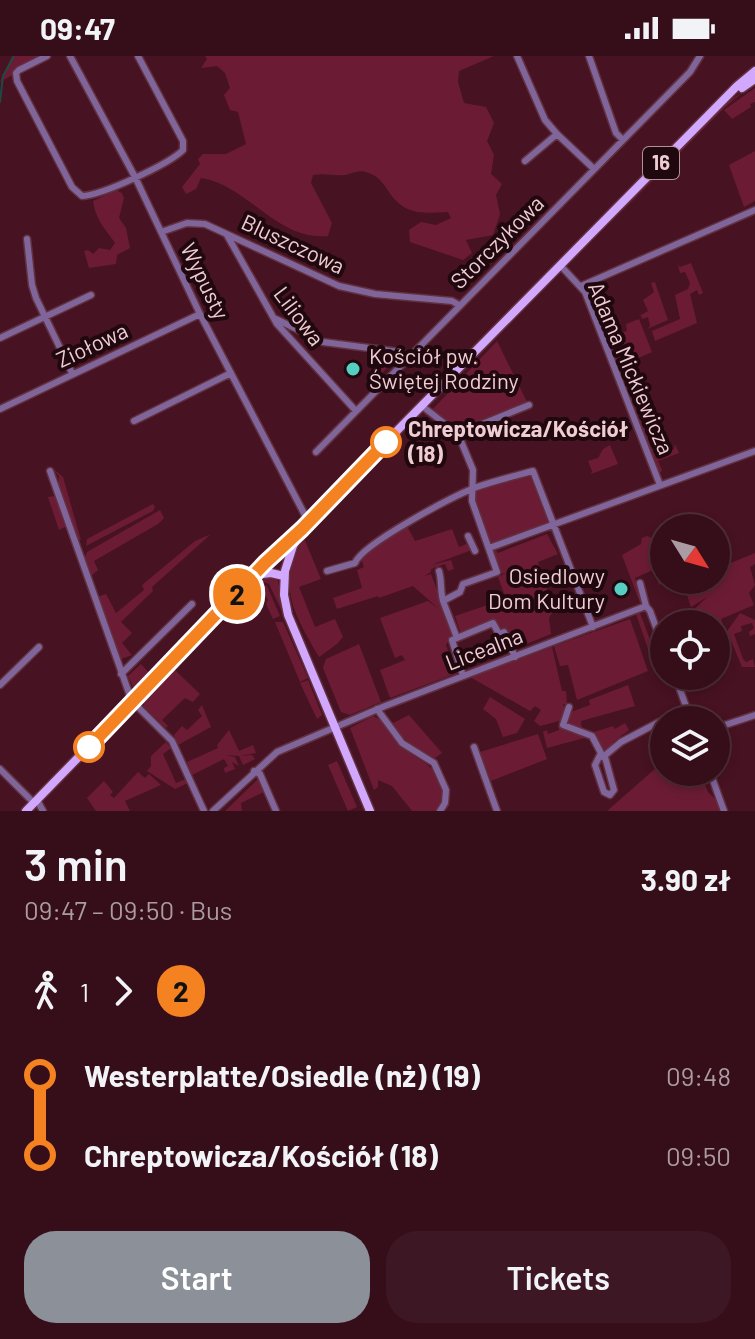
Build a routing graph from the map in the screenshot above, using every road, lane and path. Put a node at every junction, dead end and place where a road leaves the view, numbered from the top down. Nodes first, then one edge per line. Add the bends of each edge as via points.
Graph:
1 (47, 56) edge
2 (70, 56) edge
3 (138, 56) edge
4 (517, 56) edge
5 (589, 56) edge
6 (700, 56) edge
7 (755, 71) edge
8 (755, 79) edge
9 (728, 96) junction
10 (557, 134) junction
11 (623, 140) junction
12 (525, 161) dead end
13 (594, 169) junction
14 (135, 177) junction
15 (755, 210) edge
16 (161, 232) junction
17 (226, 233) junction
18 (27, 239) dead end
19 (560, 265) junction
20 (581, 286) junction
21 (91, 295) dead end
22 (459, 305) junction
23 (200, 314) junction
24 (45, 316) junction
25 (273, 317) junction
26 (301, 333) junction
27 (0, 338) edge
28 (294, 342) junction
29 (409, 357) junction
30 (72, 373) junction
31 (231, 373) junction
32 (529, 405) dead end
33 (422, 406) junction
34 (0, 409) edge
35 (356, 411) junction
36 (134, 421) dead end
37 (458, 434) junction
38 (755, 451) edge
39 (316, 452) dead end
40 (50, 471) dead end
41 (660, 485) junction
42 (474, 488) junction
43 (308, 521) junction
44 (555, 524) junction
45 (302, 529) junction
46 (468, 536) dead end
47 (484, 549) junction
48 (265, 563) junction
49 (327, 571) dead end
50 (439, 571) dead end
51 (284, 574) junction
52 (254, 575) junction
53 (640, 583) dead end
54 (443, 601) junction
55 (192, 604) dead end
56 (646, 606) junction
57 (650, 611) edge
58 (593, 627) junction
59 (457, 638) junction
60 (39, 647) dead end
61 (515, 657) junction
62 (121, 674) junction
63 (463, 676) junction
64 (0, 685) edge
65 (133, 702) junction
66 (569, 707) dead end
67 (377, 709) junction
68 (755, 715) edge
69 (730, 723) edge
70 (650, 725) edge
71 (334, 727) junction
72 (474, 747) dead end
73 (603, 756) junction
74 (254, 771) junction
75 (1, 772) edge
76 (715, 786) edge
77 (35, 801) junction
78 (26, 811) edge
79 (43, 811) edge
80 (204, 811) edge
81 (213, 811) edge
82 (276, 811) edge
83 (370, 811) edge
84 (440, 811) edge
85 (497, 811) edge
86 (724, 811) edge

1 - 14 street via 19,70 16,77 72,187 89,196
2 - 14 street, Wypusty
3 - 14 street via 184,146 180,154
4 - 10 street via 537,104
5 - 11 street
6 - 11 street, Storczykowa
7 - 9 main road, 16
8 - 9 main road, 16
9 - 19 main road, 16
10 - 12 street
10 - 13 street
11 - 13 street, Storczykowa
13 - 22 street, Storczykowa
14 - 16 street, Wypusty
15 - 20 street
16 - 17 street, Bluszczowa via 187,223
16 - 23 street, Wypusty
17 - 22 street, Bluszczowa via 343,288
17 - 25 street, Liliowa
18 - 24 street via 32,285
19 - 20 street, Adama Mickiewicza
19 - 33 main road, 16
20 - 41 street, Adama Mickiewicza
21 - 24 street
22 - 29 street, Storczykowa
23 - 30 street, Ziołowa
23 - 31 street, Wypusty
24 - 27 street
24 - 30 street
25 - 26 street
25 - 28 street, Liliowa
26 - 28 street
26 - 29 street
28 - 35 street, Liliowa
29 - 35 street, Storczykowa
30 - 34 street, Ziołowa
31 - 36 street
31 - 43 street, Wypusty
32 - 37 street
33 - 37 street
33 - 43 main road, 16
35 - 39 street, Storczykowa
37 - 42 street via 473,470
38 - 41 street, Adama Mickiewicza
40 - 62 street
41 - 44 street
42 - 44 street via 533,471
42 - 47 street via 472,501
42 - 49 street via 400,526 359,554 355,563
43 - 45 main road, 16
44 - 47 street
44 - 58 street
45 - 48 main road
45 - 51 main road, 16
46 - 47 street
47 - 54 street via 497,574 463,584 460,592
48 - 51 main road
48 - 52 main road
50 - 54 street
51 - 52 main road
51 - 71 main road, 16 via 288,615
52 - 65 main road
53 - 56 street
54 - 59 street
55 - 62 street
56 - 57 street
56 - 58 street, Licealna
58 - 61 street, Licealna
59 - 61 street via 493,623 499,634 504,632
59 - 63 street via 452,644
60 - 64 street
61 - 63 street, Licealna
62 - 65 street
63 - 67 street, Licealna
65 - 77 main road
65 - 80 street via 175,745
66 - 73 street via 563,725 592,736
67 - 71 street, Licealna
67 - 84 street via 402,743 434,763 446,790
68 - 69 street
70 - 73 street
71 - 74 street, Licealna via 277,752
71 - 83 main road, 16
72 - 85 street
73 - 73 street via 614,790 610,795 604,792 595,765
74 - 81 street, Licealna
74 - 82 street
75 - 77 street
76 - 86 street
77 - 78 main road
77 - 79 street

